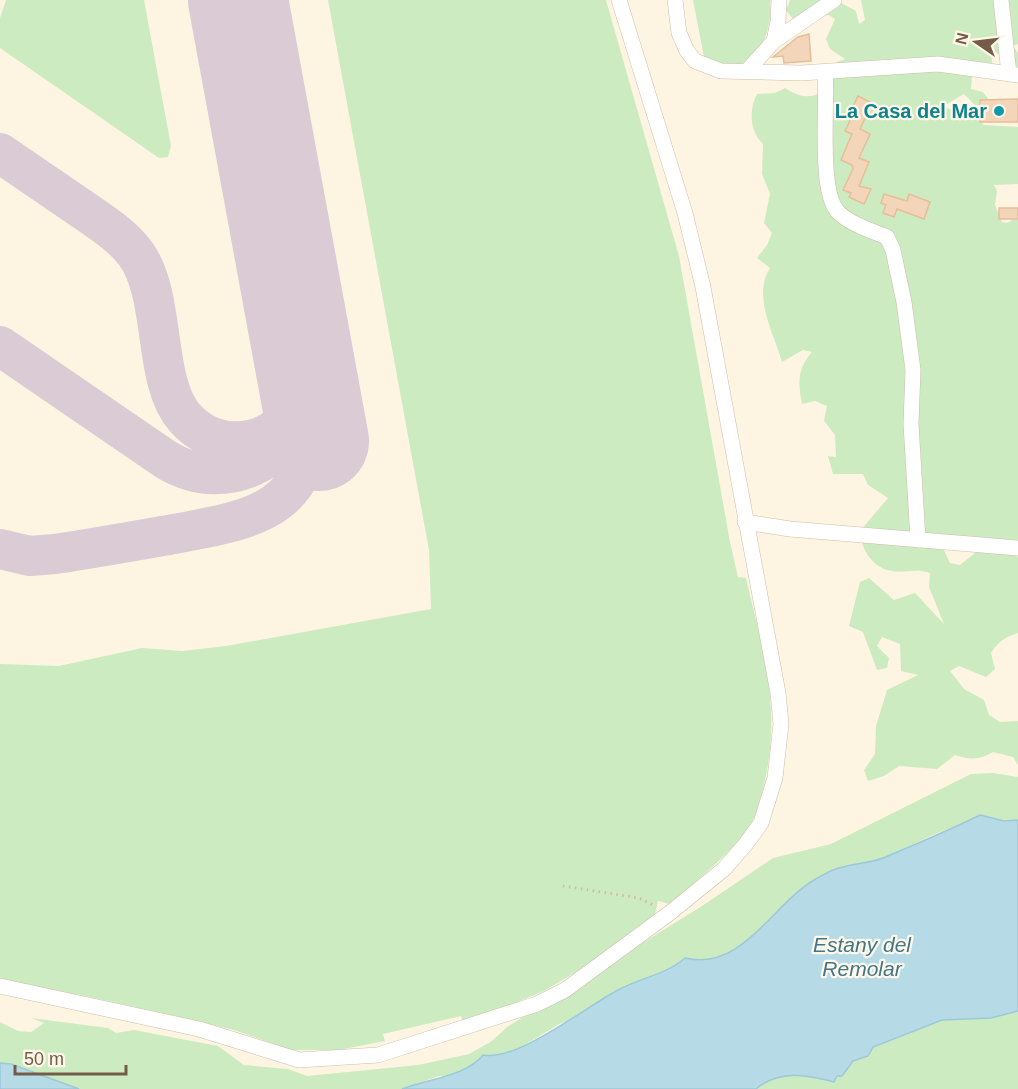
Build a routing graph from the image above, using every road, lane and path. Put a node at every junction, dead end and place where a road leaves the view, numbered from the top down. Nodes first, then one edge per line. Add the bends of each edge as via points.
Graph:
1 (619, 0) edge
2 (675, 0) edge
3 (778, 0) edge
4 (834, 0) edge
5 (1001, 0) edge
6 (774, 41) junction
7 (1013, 51) edge
8 (746, 72) junction
9 (825, 72) junction
10 (1014, 75) edge
11 (745, 522) junction
12 (918, 540) junction
13 (1018, 548) edge
14 (563, 886) dead end
15 (670, 912) junction
16 (0, 986) edge

1 - 11 lane via 685,213 703,286
2 - 8 lane via 680,33 695,61 721,71
3 - 6 lane
4 - 6 lane
5 - 7 lane
6 - 8 lane
7 - 10 lane
8 - 9 lane
9 - 10 lane via 938,64
9 - 12 lane via 825,162 830,198 838,212 888,237 904,302 913,370 911,424
11 - 12 lane
11 - 15 lane via 778,693 781,724 775,778 761,823 745,845 724,868
12 - 13 lane
14 - 15 path via 639,898
15 - 16 lane via 565,990 537,1004 378,1055 299,1060 199,1029

